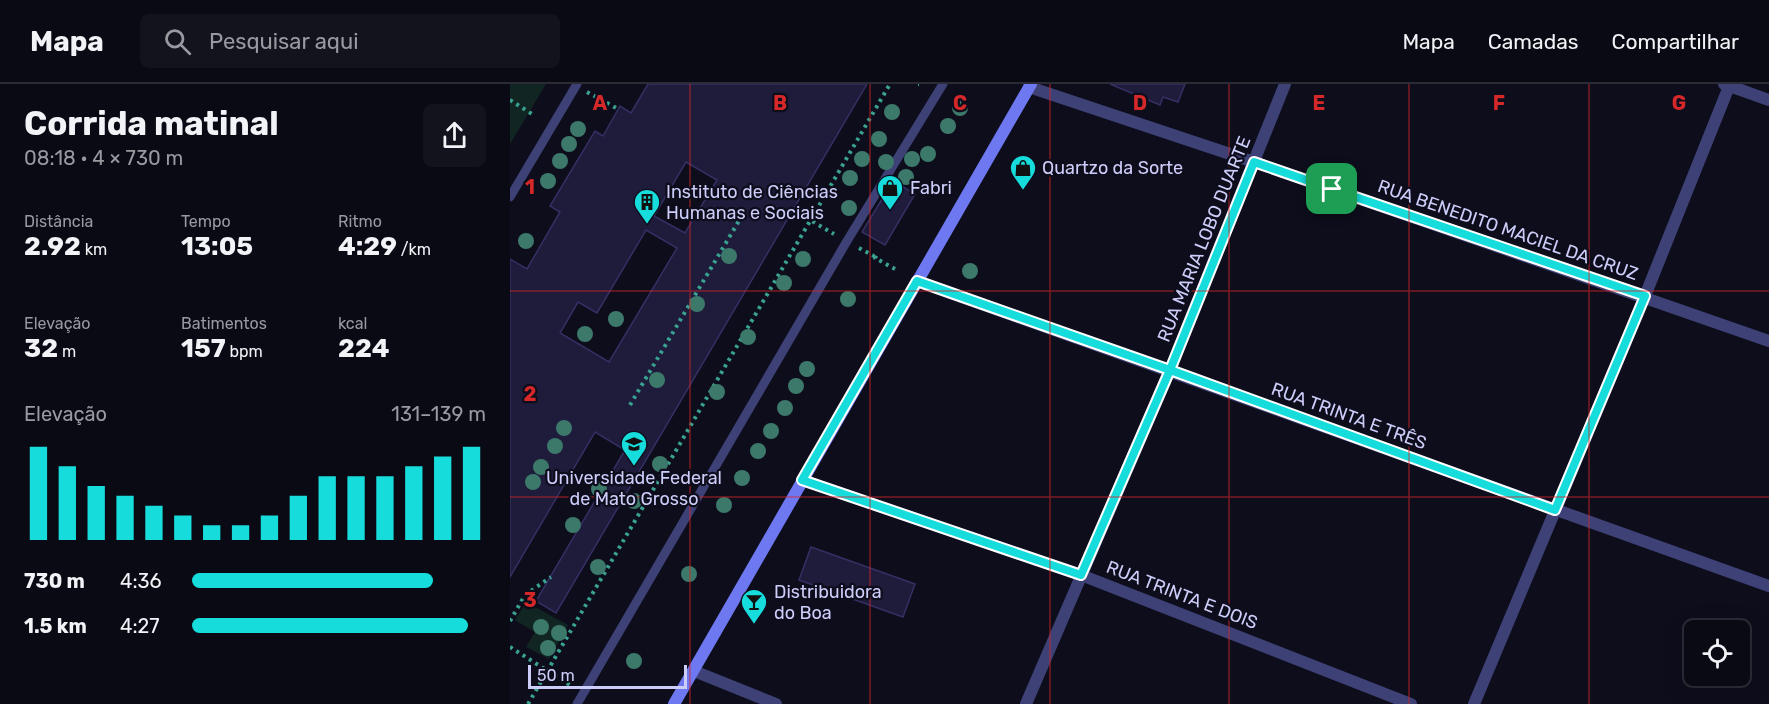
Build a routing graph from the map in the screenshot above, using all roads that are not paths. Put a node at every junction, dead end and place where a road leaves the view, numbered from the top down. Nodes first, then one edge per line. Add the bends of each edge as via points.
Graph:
1 (943, 84) edge
2 (1286, 84) edge
3 (577, 85) edge
4 (1030, 85) edge
5 (1728, 85) edge
6 (1769, 100) edge
7 (1254, 162) junction
8 (510, 197) edge
9 (917, 281) junction
10 (1645, 296) junction
11 (1769, 341) edge
12 (1170, 370) junction
13 (802, 480) junction
14 (1555, 510) junction
15 (1081, 575) junction
16 (1769, 586) edge
17 (694, 670) junction
18 (577, 704) edge
19 (674, 704) edge
20 (776, 704) edge
21 (1026, 704) edge
22 (1411, 704) edge
23 (1474, 704) edge

1 - 18 lane
2 - 7 street, RUA MARIA LOBO DUARTE
3 - 8 lane
4 - 7 street, RUA BENEDITO MACIEL DA CRUZ
4 - 9 street
5 - 6 street
5 - 10 street
7 - 10 street, RUA BENEDITO MACIEL DA CRUZ
7 - 12 street, RUA MARIA LOBO DUARTE
9 - 12 street, RUA TRINTA E TRÊS
9 - 13 street
10 - 11 street, RUA BENEDITO MACIEL DA CRUZ
10 - 14 street
12 - 14 street, RUA TRINTA E TRÊS
12 - 15 street, RUA MARIA LOBO DUARTE
13 - 15 street, RUA TRINTA E DOIS
13 - 17 street
14 - 16 street, RUA TRINTA E TRÊS
14 - 23 street
15 - 21 street, RUA MARIA LOBO DUARTE
15 - 22 street, RUA TRINTA E DOIS
17 - 19 street
17 - 20 street

